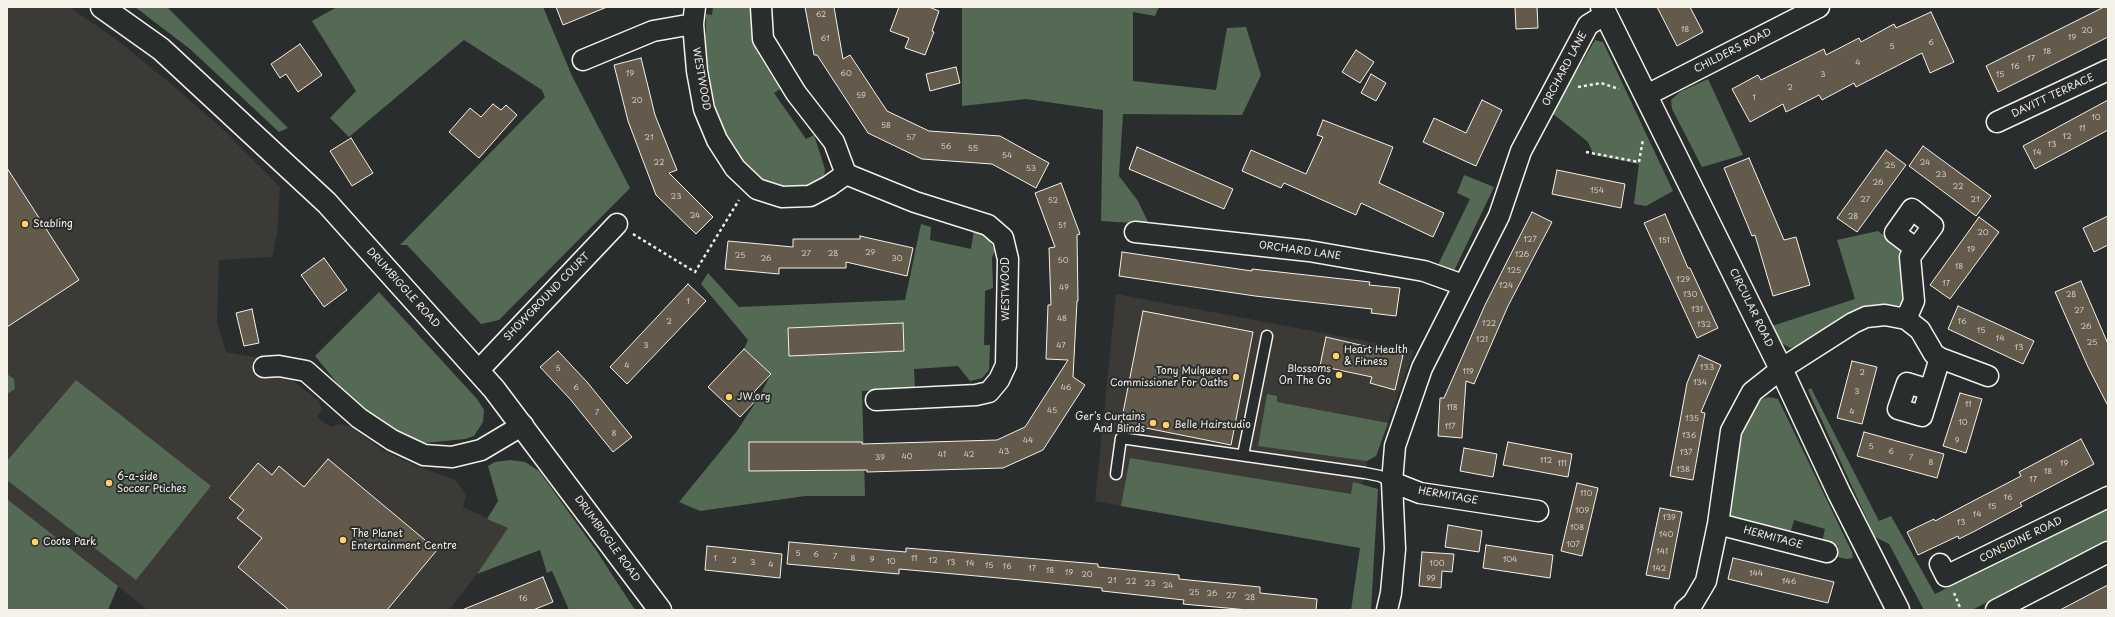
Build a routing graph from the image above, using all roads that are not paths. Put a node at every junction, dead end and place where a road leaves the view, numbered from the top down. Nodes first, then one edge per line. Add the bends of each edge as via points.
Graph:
1 (102, 7) edge
2 (761, 7) edge
3 (1819, 7) edge
4 (1604, 10) edge
5 (694, 16) edge
6 (583, 60) dead end
7 (2108, 70) edge
8 (1647, 95) junction
9 (1997, 122) dead end
10 (846, 174) junction
11 (617, 224) road end
12 (1135, 232) dead end
13 (1915, 248) dead end
14 (1463, 285) junction
15 (1906, 319) junction
16 (1267, 336) dead end
17 (1940, 358) junction
18 (264, 367) dead end
19 (1781, 369) junction
20 (478, 370) junction
21 (1988, 376) dead end
22 (1930, 390) dead end
23 (876, 400) dead end
24 (523, 425) junction
25 (1243, 455) junction
26 (1116, 474) dead end
27 (1392, 482) junction
28 (2108, 498) edge
29 (1538, 511) dead end
30 (1718, 524) junction
31 (1827, 552) dead end
32 (2108, 552) edge
33 (1940, 564) dead end
34 (660, 610) edge
35 (1386, 610) edge
36 (1685, 610) edge
37 (1898, 610) edge
38 (1996, 610) edge

1 - 20 street, DRUMBIGGLE ROAD via 161,49 327,203
2 - 10 street via 763,39 796,93 834,142
3 - 8 street, CHILDERS ROAD
4 - 8 street, CIRCULAR ROAD
4 - 14 street, ORCHARD LANE via 1588,26 1521,150 1499,216
5 - 6 street, WESTWOOD
5 - 10 street, WESTWOOD via 697,72 704,109 717,140 735,168 757,189 782,197 810,196
7 - 9 street, DAVITT TERRACE
8 - 19 street, CIRCULAR ROAD
10 - 23 street, WESTWOOD via 915,202 988,225 1003,238 1008,259 1006,364 1000,380 989,392 976,395
11 - 20 street, SHOWGROUND COURT
12 - 14 street, ORCHARD LANE via 1309,251 1424,271
13 - 15 street via 1910,258 1914,301
14 - 27 street, ORCHARD LANE via 1422,368 1394,446
15 - 17 street via 1920,330 1934,354
15 - 19 street via 1884,315 1866,317
16 - 25 lane
17 - 21 street
17 - 22 street
18 - 24 street via 279,366 306,371 359,418 392,440 424,455 452,457 481,450
19 - 30 street via 1752,392 1731,431
19 - 37 street, CIRCULAR ROAD
20 - 24 street, DRUMBIGGLE ROAD
24 - 34 street, DRUMBIGGLE ROAD
25 - 26 lane via 1121,438
25 - 27 lane via 1365,473
27 - 29 street, HERMITAGE via 1420,493
27 - 35 street via 1395,549 1391,593
28 - 33 street, CONSIDINE ROAD via 1946,576
30 - 31 street, HERMITAGE
30 - 36 street via 1706,581 1693,603
32 - 38 street

